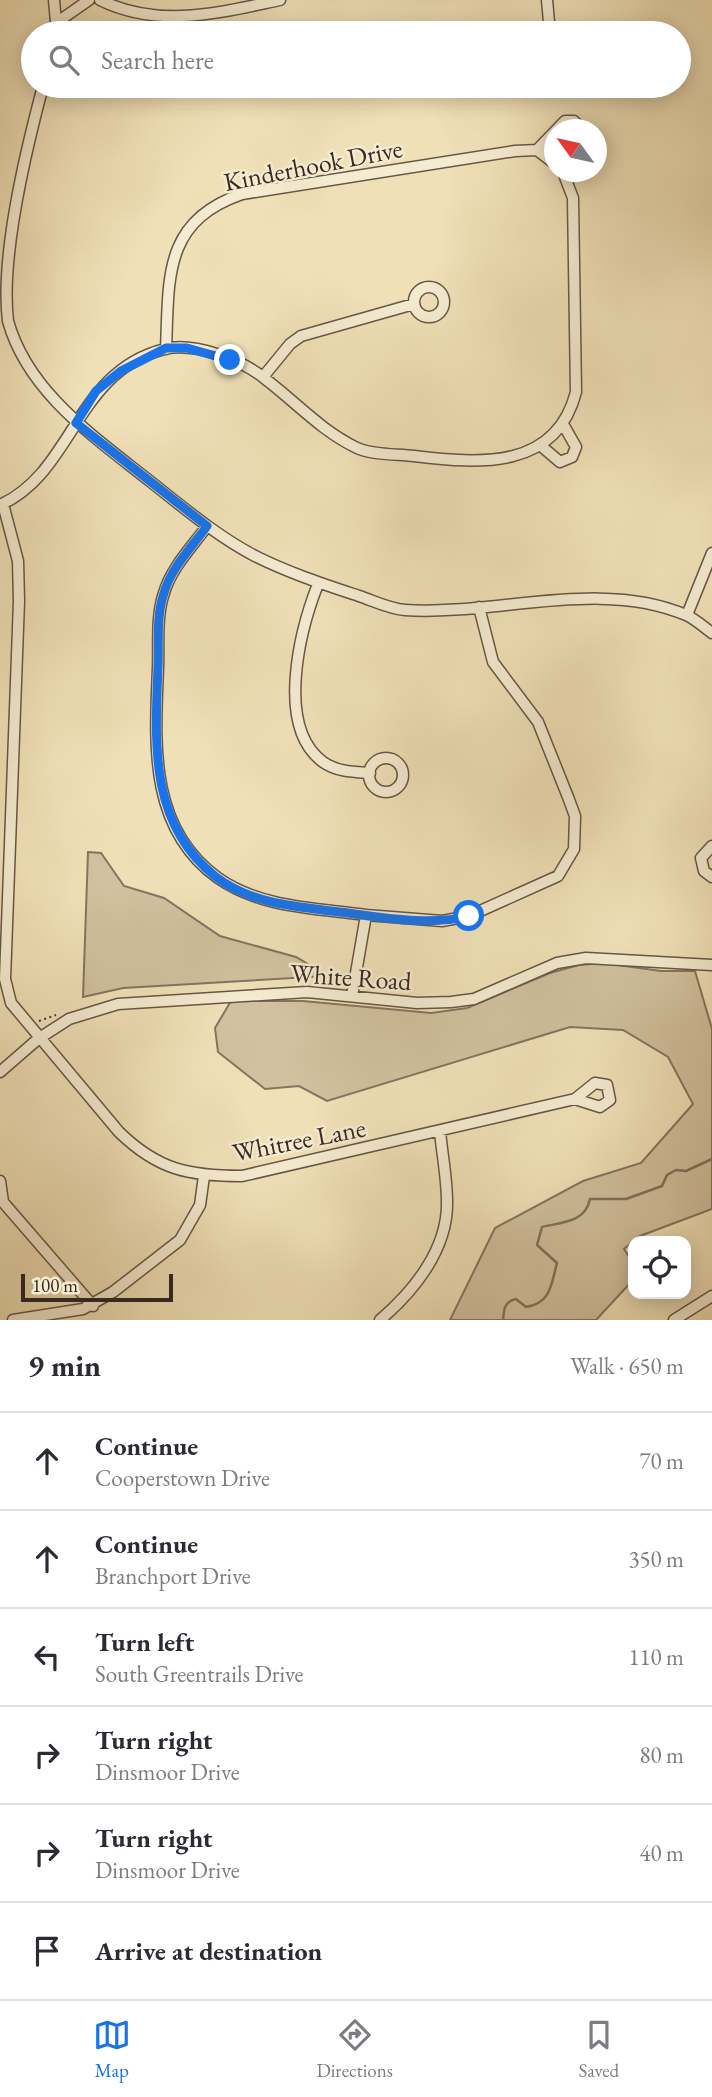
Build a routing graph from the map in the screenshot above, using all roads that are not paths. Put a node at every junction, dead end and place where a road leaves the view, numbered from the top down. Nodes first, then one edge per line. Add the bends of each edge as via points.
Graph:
1 (54, 0) edge
2 (89, 0) edge
3 (100, 0) edge
4 (280, 0) edge
5 (547, 0) edge
6 (56, 21) edge
7 (65, 21) edge
8 (549, 21) edge
9 (40, 98) edge
10 (544, 143) edge
11 (537, 150) junction
12 (544, 155) edge
13 (566, 182) edge
14 (414, 304) dead end
15 (4, 323) edge
16 (166, 348) junction
17 (263, 377) junction
18 (76, 423) junction
19 (563, 424) junction
20 (540, 445) junction
21 (2, 504) edge
22 (207, 526) junction
23 (712, 553) edge
24 (318, 584) junction
25 (480, 607) junction
26 (687, 615) junction
27 (712, 633) edge
28 (370, 773) dead end
29 (712, 846) edge
30 (712, 877) edge
31 (366, 915) junction
32 (3, 929) edge
33 (712, 965) edge
34 (352, 996) junction
35 (38, 1039) junction
36 (0, 1072) edge
37 (575, 1099) dead end
38 (440, 1131) junction
39 (204, 1176) junction
40 (0, 1181) edge
41 (2, 1201) edge
42 (712, 1297) edge
43 (93, 1306) junction
44 (13, 1320) edge
45 (380, 1320) edge
46 (674, 1320) edge

1 - 6 street
2 - 7 street
3 - 4 street via 160,18 185,18
5 - 8 street
9 - 15 street via 5,255
10 - 11 street
11 - 12 street
11 - 16 street, Kinderhook Drive via 221,201 189,226 173,257
13 - 19 street via 573,198 576,392
14 - 17 street via 301,335
15 - 18 street via 39,382
16 - 17 street via 209,354
16 - 18 street via 121,371 96,391
17 - 20 street via 310,420 361,450 444,460 504,460
18 - 21 street via 37,479
18 - 22 street
19 - 20 street
19 - 20 street via 576,447 572,457 560,462
21 - 32 street, Whitree Lane via 18,561 19,601
22 - 24 street via 254,555
22 - 31 street via 168,581 160,610 156,763 167,813 196,858 246,893 275,903
23 - 26 street
24 - 25 street via 402,610
24 - 28 street via 302,626 298,656 301,731 323,762 340,770
25 - 26 street via 616,600
25 - 31 street via 493,662 538,722 568,797 575,816 574,849 558,876 469,916 442,921
26 - 27 street
29 - 30 street via 701,858 704,871
31 - 34 street
32 - 35 street, Whitree Lane via 11,1003
33 - 34 street, White Road via 586,958 556,963 474,999 417,1003
34 - 35 street, White Road via 307,992 118,1004 69,1019
35 - 36 street, White Road
35 - 39 street, Whitree Lane via 139,1152
37 - 38 street, Whitree Lane
38 - 39 street, Whitree Lane via 282,1170 242,1177
38 - 45 street via 447,1200 442,1234 412,1290
39 - 43 street via 200,1205 180,1240
40 - 41 street
41 - 43 street
42 - 46 street
43 - 44 street

